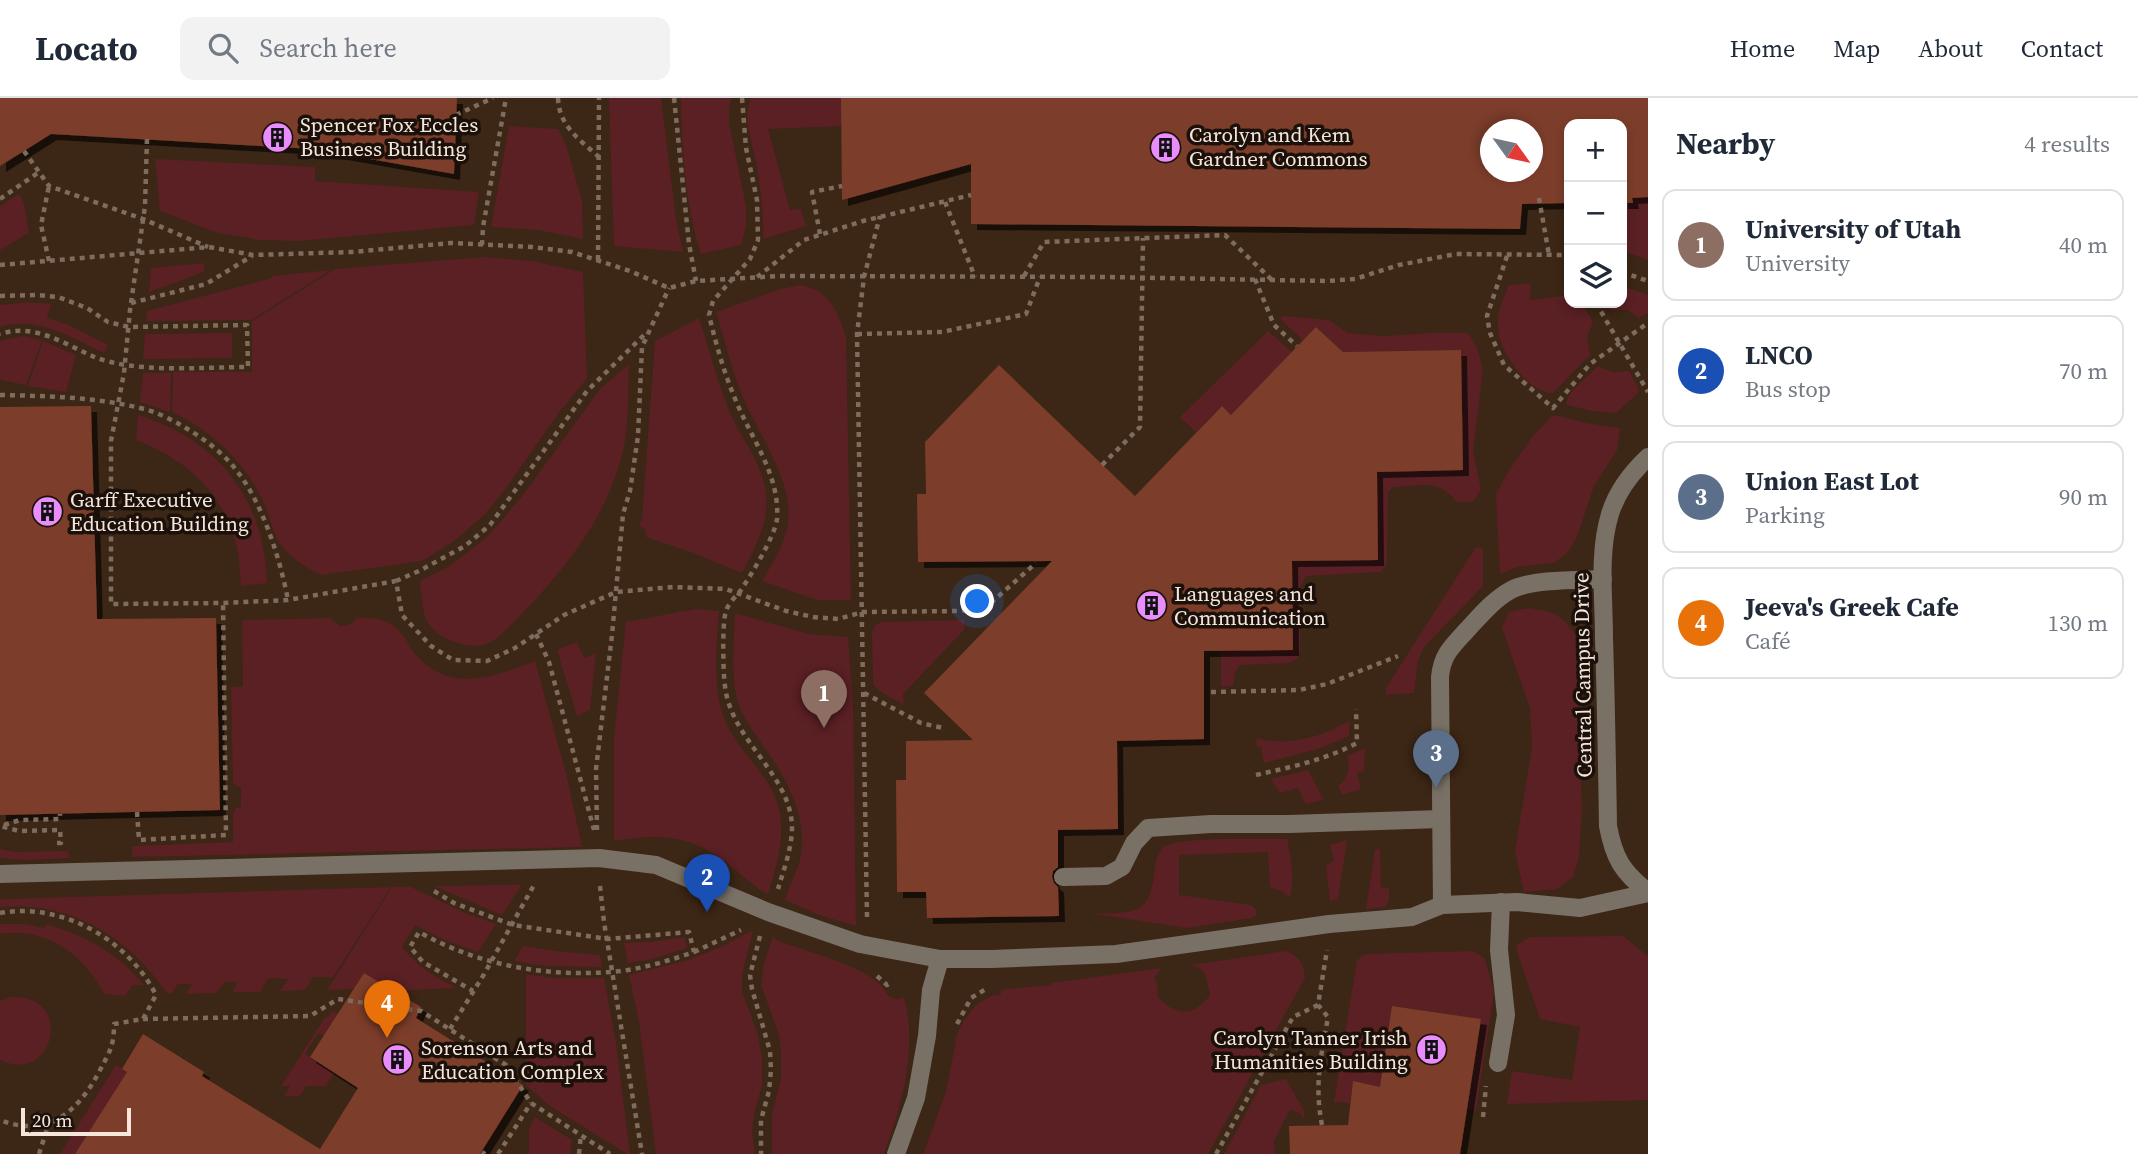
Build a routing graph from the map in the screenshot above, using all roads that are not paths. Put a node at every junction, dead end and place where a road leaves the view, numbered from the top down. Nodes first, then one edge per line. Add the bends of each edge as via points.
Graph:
1 (1648, 457) edge
2 (1603, 579) junction
3 (1441, 819) junction
4 (0, 874) edge
5 (1063, 877) dead end
6 (1648, 892) edge
7 (1501, 902) junction
8 (1442, 905) junction
9 (940, 959) junction
10 (1497, 1063) dead end
11 (896, 1154) edge

1 - 2 street, Central Campus Drive via 1620,491 1610,513
2 - 3 street via 1514,588 1497,599 1447,651 1440,677
2 - 6 street, Central Campus Drive via 1608,826 1619,864
3 - 5 street via 1148,828 1122,867 1106,876
3 - 8 street
4 - 9 street via 599,858 656,865 860,944
6 - 7 street via 1580,908
7 - 8 street
7 - 10 street via 1499,950 1506,1015
8 - 9 street via 1412,917 1116,954
9 - 11 street via 931,990 916,1098

